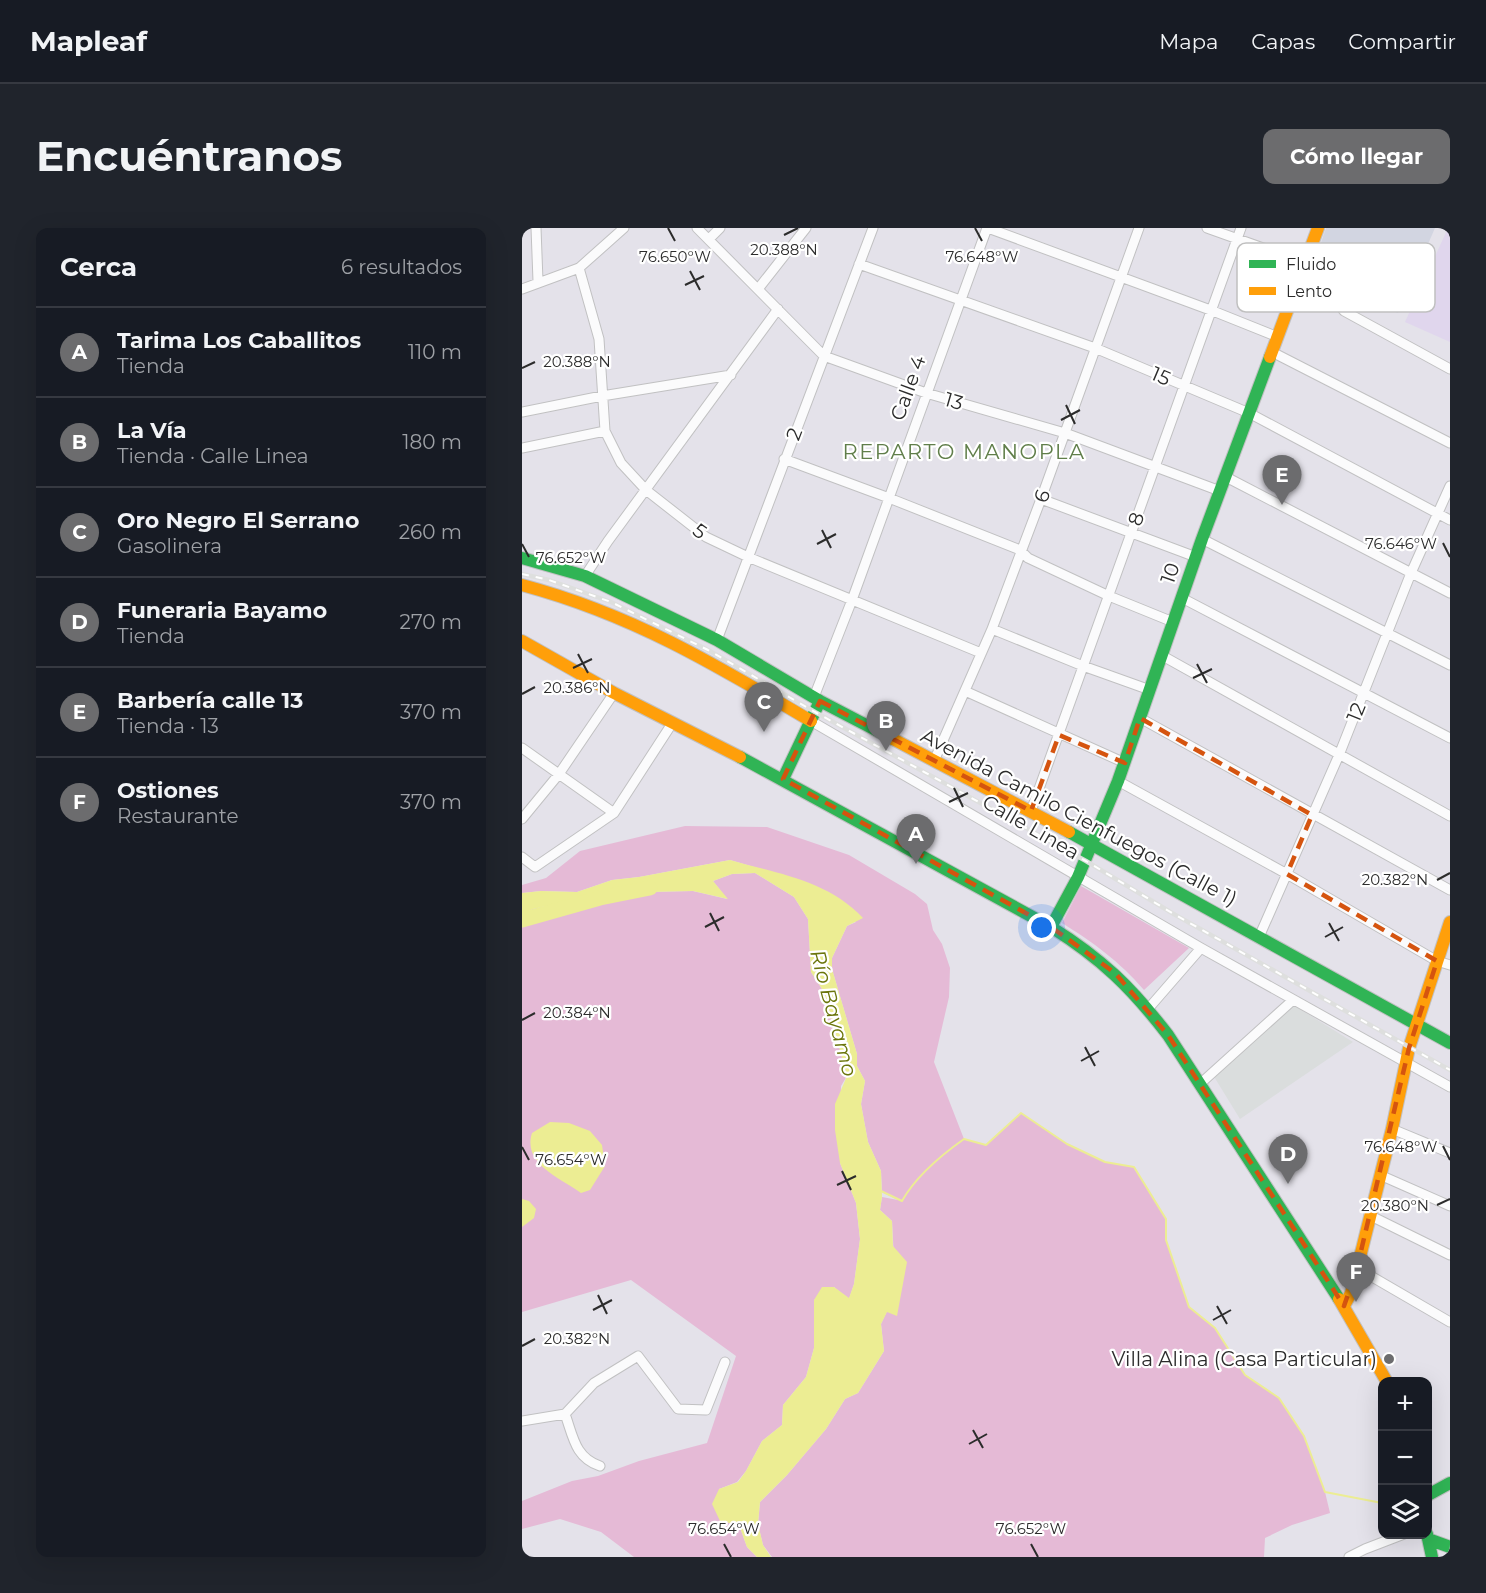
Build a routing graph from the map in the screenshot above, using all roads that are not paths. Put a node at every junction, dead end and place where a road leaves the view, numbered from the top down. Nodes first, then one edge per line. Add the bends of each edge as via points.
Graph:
1 (536, 228) edge
2 (624, 228) edge
3 (697, 228) edge
4 (720, 228) edge
5 (806, 228) edge
6 (873, 228) edge
7 (988, 228) edge
8 (1139, 228) edge
9 (1207, 228) edge
10 (1241, 228) edge
11 (1318, 228) edge
12 (710, 239) junction
13 (1237, 239) junction
14 (1248, 243) edge
15 (1312, 243) edge
16 (859, 264) junction
17 (579, 268) junction
18 (1120, 277) junction
19 (538, 281) junction
20 (522, 289) edge
21 (758, 289) junction
22 (962, 301) junction
23 (778, 309) junction
24 (1213, 311) junction
25 (1287, 312) edge
26 (1346, 312) edge
27 (1278, 337) junction
28 (1095, 348) junction
29 (1272, 352) junction
30 (824, 356) junction
31 (1449, 365) edge
32 (731, 375) junction
33 (1185, 386) junction
34 (926, 393) junction
35 (602, 396) junction
36 (522, 412) edge
37 (1249, 413) junction
38 (605, 431) junction
39 (1065, 433) junction
40 (1450, 443) edge
41 (522, 448) edge
42 (784, 459) junction
43 (1154, 467) junction
44 (1226, 477) junction
45 (1450, 486) edge
46 (646, 490) junction
47 (1220, 491) junction
48 (889, 498) junction
49 (1041, 499) junction
50 (1438, 513) junction
51 (1450, 519) edge
52 (1131, 533) junction
53 (1202, 539) junction
54 (1020, 550) junction
55 (748, 557) junction
56 (1196, 557) junction
57 (522, 558) edge
58 (1411, 573) junction
59 (585, 576) junction
60 (522, 585) edge
61 (1450, 593) edge
62 (1110, 596) junction
63 (1182, 598) junction
64 (852, 600) junction
65 (1173, 622) junction
66 (992, 629) junction
67 (1387, 633) junction
68 (717, 640) junction
69 (522, 641) edge
70 (981, 653) junction
71 (1161, 655) junction
72 (1450, 665) edge
73 (1083, 666) junction
74 (1150, 690) junction
75 (965, 692) junction
76 (614, 693) junction
77 (1364, 694) junction
78 (817, 699) junction
79 (1140, 718) junction
80 (811, 721) junction
81 (673, 722) junction
82 (1059, 735) junction
83 (1450, 738) edge
84 (522, 748) edge
85 (1339, 755) junction
86 (934, 761) junction
87 (1125, 763) junction
88 (559, 774) junction
89 (783, 779) junction
90 (1118, 781) junction
91 (1031, 811) junction
92 (614, 813) junction
93 (1312, 815) junction
94 (1450, 816) edge
95 (522, 819) edge
96 (1092, 845) junction
97 (522, 857) edge
98 (1287, 874) junction
99 (1078, 877) junction
100 (1450, 890) edge
101 (1450, 922) edge
102 (1050, 927) junction
103 (1259, 937) junction
104 (1201, 948) junction
105 (1437, 961) junction
106 (1450, 965) edge
107 (1293, 1000) junction
108 (1148, 1009) junction
109 (1417, 1025) junction
110 (1450, 1043) edge
111 (1406, 1062) junction
112 (1201, 1083) junction
113 (1450, 1087) edge
114 (1392, 1129) junction
115 (1450, 1153) edge
116 (1380, 1175) junction
117 (1450, 1206) edge
118 (1369, 1215) junction
119 (1450, 1255) edge
120 (1357, 1268) junction
121 (1344, 1306) junction
122 (1450, 1322) edge
123 (725, 1362) dead end
124 (1384, 1377) edge
125 (565, 1414) junction
126 (522, 1421) edge
127 (600, 1466) dead end
128 (1450, 1483) edge
129 (1432, 1493) edge
130 (1391, 1539) edge
131 (1428, 1539) edge
132 (1432, 1539) edge
133 (1450, 1547) edge
134 (1349, 1557) edge
135 (1431, 1557) edge

1 - 19 street
2 - 17 street
3 - 12 street, 13
4 - 12 street
5 - 21 street
6 - 16 street, 2
7 - 18 street
7 - 22 street, Calle 4
8 - 18 street, 6
9 - 13 street
10 - 13 street, 8
11 - 15 main road, 10
12 - 21 street, 13
13 - 14 street
13 - 24 street, 8
16 - 22 street, 15
16 - 30 street, 2
17 - 19 street
17 - 35 street, 5 via 599,339
18 - 24 street
18 - 28 street, 6
19 - 20 street
21 - 23 street, 13
22 - 28 street, 15
22 - 34 street, Calle 4
23 - 30 street, 13
23 - 32 street
24 - 27 street
24 - 33 street, 8
25 - 27 main road, 10
26 - 31 street
27 - 29 main road, 10
28 - 33 street, 15
28 - 39 street, 6
29 - 37 main road, 10
29 - 40 street
30 - 34 street, 13
30 - 42 street, 2
32 - 35 street
32 - 46 street
33 - 37 street, 15
33 - 43 street, 8
34 - 39 street, 13
34 - 48 street, Calle 4
35 - 36 street
35 - 38 street, 5
37 - 44 main road, 10
37 - 50 street, 15
38 - 41 street
38 - 46 street, 5 via 621,464
39 - 43 street, 13
39 - 49 street, 6
42 - 48 street
42 - 55 street, 2
43 - 47 street, 13
43 - 52 street, 8
44 - 47 main road, 10
44 - 58 street
45 - 50 street, 12
46 - 55 street, 5 via 706,537
46 - 59 street
47 - 53 main road, 10
48 - 54 street
48 - 64 street, Calle 4
49 - 52 street
49 - 54 street, 6
50 - 51 street, 15
50 - 58 street, 12
52 - 56 street
52 - 62 street, 8
53 - 56 main road, 10
53 - 67 street
54 - 62 street via 1028,558
54 - 66 street, 6
55 - 64 street, 5
55 - 68 street, 2
56 - 63 main road, 10
57 - 59 main road, Avenida Camilo Cienfuegos (Calle 1)
58 - 61 street
58 - 67 street, 12
59 - 68 main road, Avenida Camilo Cienfuegos (Calle 1)
60 - 80 main road, Calle Linea via 583,603 661,635
62 - 65 street
62 - 73 street, 8
63 - 65 main road, 10
63 - 77 street
64 - 70 street, 5
64 - 78 street, Calle 4
65 - 71 main road, 10
66 - 70 street, 6
66 - 73 street
67 - 72 street
67 - 77 street, 12
68 - 78 main road, Avenida Camilo Cienfuegos (Calle 1)
69 - 76 main road
70 - 75 street, 6
71 - 74 main road, 10
71 - 85 street
73 - 74 street
73 - 82 street, 8
74 - 79 main road, 10
75 - 82 street
75 - 86 street, 6
76 - 81 main road
76 - 88 street
77 - 83 street
77 - 85 street, 12
78 - 80 main road, Calle 4
78 - 86 main road, Avenida Camilo Cienfuegos (Calle 1)
79 - 87 main road, 10
79 - 93 street
80 - 89 main road, Calle 4
80 - 99 street, Calle Linea
81 - 89 main road
81 - 92 street
82 - 87 street
82 - 91 street, 8
84 - 88 street
85 - 93 street, 12
85 - 94 street
86 - 91 main road, Avenida Camilo Cienfuegos (Calle 1)
87 - 90 main road, 10
88 - 92 street
88 - 95 street
89 - 102 main road
90 - 96 main road, 10
90 - 98 street
91 - 96 main road, Avenida Camilo Cienfuegos (Calle 1)
92 - 97 street via 535,867
93 - 98 street, 12
93 - 100 street
96 - 99 main road, 10
96 - 103 main road, Avenida Camilo Cienfuegos (Calle 1)
98 - 103 street, 12
98 - 105 street
99 - 102 main road, 10
99 - 104 street, Calle Linea
101 - 105 main road
102 - 108 main road via 1085,948
103 - 109 main road, Avenida Camilo Cienfuegos (Calle 1)
104 - 107 street, Calle Linea
104 - 108 street
105 - 106 street
105 - 109 main road
107 - 111 street, Calle Linea
107 - 112 street
108 - 112 main road
109 - 110 main road, Avenida Camilo Cienfuegos (Calle 1)
109 - 111 main road
111 - 113 street, Calle Linea
111 - 114 main road
112 - 121 main road
114 - 115 street
114 - 116 main road
116 - 117 street
116 - 118 main road
118 - 119 street
118 - 120 main road
120 - 121 main road
120 - 122 street
121 - 124 main road
123 - 125 street via 706,1410 678,1409 638,1356 594,1383
125 - 126 street
125 - 127 street via 580,1455
128 - 129 main road
130 - 134 street
131 - 135 main road
132 - 133 main road

